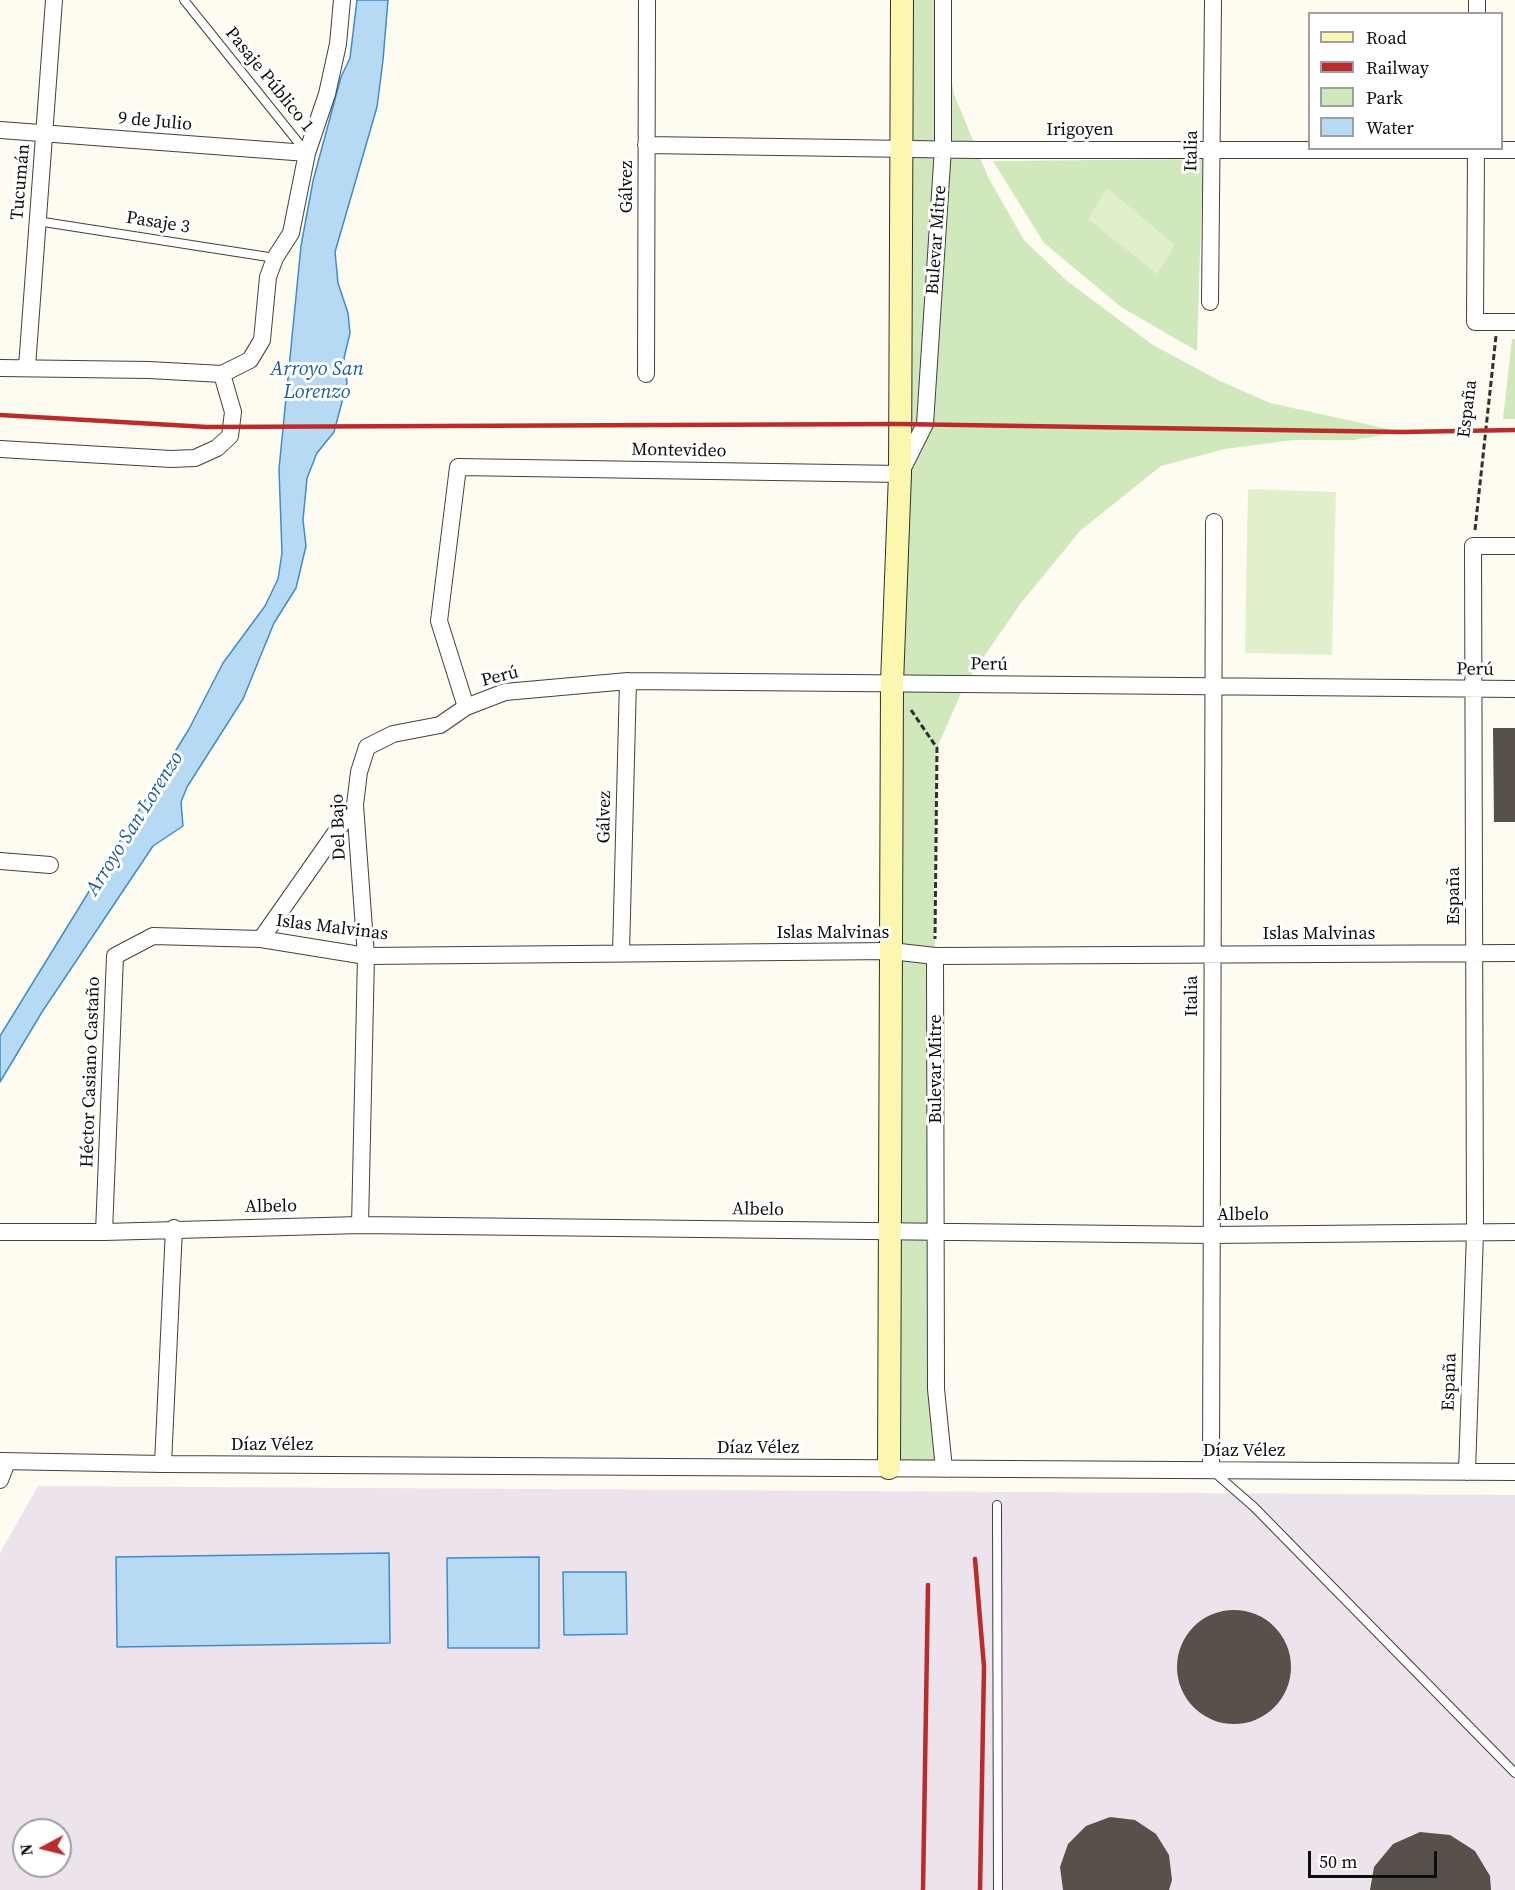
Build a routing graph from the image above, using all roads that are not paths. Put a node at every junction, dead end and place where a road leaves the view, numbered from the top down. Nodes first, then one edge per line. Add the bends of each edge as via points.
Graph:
1 (54, 0) edge
2 (184, 0) edge
3 (342, 0) edge
4 (646, 0) edge
5 (902, 0) edge
6 (944, 0) edge
7 (1213, 0) edge
8 (0, 130) edge
9 (45, 132) junction
10 (646, 146) junction
11 (902, 147) junction
12 (943, 148) junction
13 (1212, 148) junction
14 (1308, 148) edge
15 (1476, 150) edge
16 (307, 153) junction
17 (37, 220) junction
18 (274, 258) junction
19 (1210, 302) dead end
20 (1515, 322) edge
21 (27, 367) junction
22 (0, 368) edge
23 (222, 374) junction
24 (645, 374) dead end
25 (0, 449) edge
26 (900, 474) junction
27 (1214, 522) dead end
28 (1515, 546) edge
29 (628, 681) junction
30 (892, 683) junction
31 (1212, 687) junction
32 (1472, 689) junction
33 (1515, 689) edge
34 (466, 707) junction
35 (355, 805) junction
36 (0, 861) edge
37 (50, 865) dead end
38 (153, 936) joint
39 (261, 939) junction
40 (891, 951) junction
41 (621, 953) junction
42 (1212, 953) junction
43 (1515, 953) edge
44 (1474, 954) junction
45 (366, 956) junction
46 (935, 956) junction
47 (360, 1225) junction
48 (174, 1228) junction
49 (890, 1231) junction
50 (0, 1232) edge
51 (104, 1232) junction
52 (1475, 1232) junction
53 (1515, 1232) edge
54 (937, 1233) junction
55 (1211, 1234) junction
56 (3, 1461) edge
57 (163, 1464) junction
58 (889, 1468) junction
59 (944, 1468) junction
60 (1212, 1470) junction
61 (1467, 1472) junction
62 (1515, 1472) edge
63 (0, 1480) edge
64 (997, 1505) dead end
65 (1515, 1773) edge
66 (998, 1890) edge

1 - 9 street, Tucumán
2 - 16 lane, Pasaje Público 1
3 - 16 street via 327,94
4 - 10 street, Gálvez
5 - 11 street, Bulevar Mitre
6 - 12 street, Bulevar Mitre
7 - 13 street, Italia
8 - 9 street, 9 de Julio
9 - 16 street, 9 de Julio
9 - 17 street, Tucumán
10 - 11 street, Irigoyen
10 - 24 street, Gálvez
11 - 12 street, Irigoyen
11 - 26 street, Bulevar Mitre
12 - 13 street, Irigoyen
12 - 26 street, Bulevar Mitre via 925,424
13 - 14 street, Irigoyen
13 - 19 street, Italia
15 - 20 street via 1475,322
16 - 18 street via 291,233
17 - 18 lane, Pasaje 3
17 - 21 street, Tucumán
18 - 23 street via 268,277 262,340 250,360
21 - 22 street
21 - 23 street
23 - 25 street via 233,412 230,436 217,448 195,458 150,459
26 - 30 street, Bulevar Mitre
26 - 34 street, Montevideo via 458,467 439,621
27 - 31 street, Italia
28 - 32 street, España via 1473,546
29 - 30 street, Perú
29 - 34 street, Perú via 505,692
29 - 41 street, Gálvez
30 - 31 street, Perú
30 - 40 street, Bulevar Mitre
31 - 32 street, Perú
31 - 42 street, Italia
32 - 33 street, Perú
32 - 44 street, España
34 - 35 street, Del Bajo via 440,725 393,734 367,747
35 - 39 street
35 - 45 street, Del Bajo
36 - 37 street
38 - 39 street, Islas Malvinas
38 - 51 street, Héctor Casiano Castaño via 115,956
39 - 45 street, Islas Malvinas
40 - 41 street, Islas Malvinas
40 - 46 street, Islas Malvinas
40 - 49 street, Bulevar Mitre
41 - 45 street, Islas Malvinas
42 - 44 street, Islas Malvinas
42 - 46 street, Islas Malvinas
42 - 55 street, Italia
43 - 44 street, Islas Malvinas
44 - 52 street, España
45 - 47 street, Del Bajo
46 - 54 street, Bulevar Mitre
47 - 48 street, Albelo
47 - 49 street, Albelo
48 - 51 street, Albelo
48 - 57 street
49 - 54 street, Albelo
49 - 58 street, Bulevar Mitre
50 - 51 street, Albelo
52 - 53 street, Albelo
52 - 55 street, Albelo
52 - 61 street, España
54 - 55 street, Albelo
54 - 59 street, Bulevar Mitre via 936,1389
55 - 60 street, Italia
56 - 57 street, Díaz Vélez
56 - 63 street
57 - 58 street, Díaz Vélez
58 - 59 street, Díaz Vélez
59 - 60 street, Díaz Vélez
60 - 61 street, Díaz Vélez
60 - 65 lane via 1254,1507
61 - 62 street, Díaz Vélez
64 - 66 lane

